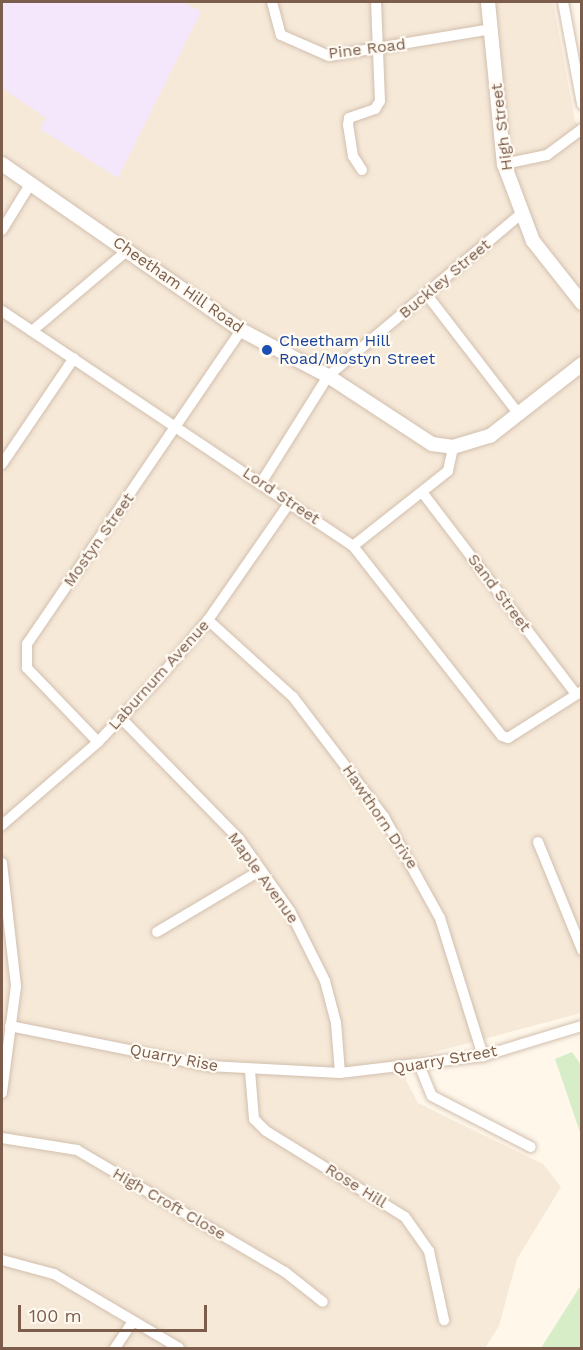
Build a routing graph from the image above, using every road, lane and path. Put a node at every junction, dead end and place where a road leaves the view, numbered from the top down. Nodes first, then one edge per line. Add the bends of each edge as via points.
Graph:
1 (272, 2) edge
2 (376, 2) edge
3 (488, 2) edge
4 (563, 2) edge
5 (492, 29) junction
6 (380, 49) junction
7 (582, 104) edge
8 (582, 129) edge
9 (2, 164) edge
10 (504, 164) junction
11 (362, 170) dead end
12 (31, 183) junction
13 (520, 216) junction
14 (2, 230) edge
15 (128, 250) junction
16 (427, 295) junction
17 (582, 303) edge
18 (2, 311) edge
19 (241, 330) junction
20 (32, 331) junction
21 (74, 358) junction
22 (582, 364) edge
23 (328, 376) junction
24 (518, 413) junction
25 (177, 427) junction
26 (453, 447) junction
27 (2, 464) edge
28 (261, 483) junction
29 (422, 492) junction
30 (290, 502) junction
31 (353, 546) junction
32 (208, 620) junction
33 (579, 692) edge
34 (122, 718) junction
35 (98, 742) junction
36 (2, 825) edge
37 (538, 842) dead end
38 (2, 863) edge
39 (261, 870) junction
40 (157, 932) dead end
41 (582, 950) edge
42 (10, 1026) junction
43 (582, 1026) edge
44 (5, 1045) edge
45 (483, 1056) junction
46 (420, 1067) junction
47 (250, 1071) junction
48 (340, 1073) junction
49 (2, 1093) edge
50 (2, 1138) edge
51 (531, 1147) dead end
52 (2, 1260) edge
53 (324, 1302) dead end
54 (444, 1320) dead end
55 (133, 1321) junction
56 (115, 1348) edge
57 (178, 1348) edge

1 - 6 street, Pine Road via 281,35 316,53
2 - 6 street
3 - 5 main road, High Street
4 - 7 street
5 - 6 street, Pine Road
5 - 10 main road, High Street
6 - 11 street via 380,101 375,109 349,118 353,156
8 - 10 street via 547,155
9 - 12 main road, Cheetham Hill Road
10 - 13 main road, High Street
12 - 14 street
12 - 15 main road, Cheetham Hill Road
13 - 16 street, Buckley Street
13 - 17 main road, High Street via 533,241
15 - 19 main road, Cheetham Hill Road
15 - 20 street
16 - 23 street, Buckley Street
16 - 24 street
18 - 20 street, Lord Street
19 - 23 main road, Cheetham Hill Road
19 - 25 street, Mostyn Street
20 - 21 street, Lord Street
21 - 25 street, Lord Street
21 - 27 street
22 - 24 main road
23 - 26 main road, Cheetham Hill Road via 409,432
23 - 28 street, Buckley Street
24 - 26 main road via 490,436
25 - 28 street, Lord Street
25 - 35 street, Mostyn Street via 27,644 27,668
26 - 29 street via 448,471
28 - 30 street, Lord Street
29 - 31 street
29 - 33 street, Sand Street
30 - 31 street, Lord Street
30 - 32 street, Laburnum Avenue
31 - 33 street, Lord Street via 508,738
32 - 34 street, Laburnum Avenue
32 - 45 street, Hawthorn Drive via 293,697 384,817 440,918
34 - 35 street, Laburnum Avenue
34 - 39 street, Maple Avenue
35 - 36 street, Laburnum Avenue
37 - 41 street
38 - 42 street via 16,986
39 - 40 street
39 - 48 street, Maple Avenue via 290,911 325,981 336,1023
42 - 44 street
42 - 47 street, Quarry Rise
43 - 45 street, Quarry Street
44 - 49 street
45 - 46 street, Quarry Street
46 - 48 street, Quarry Street
46 - 51 street via 432,1095
47 - 48 street, Quarry Rise
47 - 54 street, Rose Hill via 254,1119 266,1131 405,1217 429,1251
50 - 53 street, High Croft Close via 77,1150 285,1272
52 - 55 street via 54,1274
55 - 56 street
55 - 57 street

